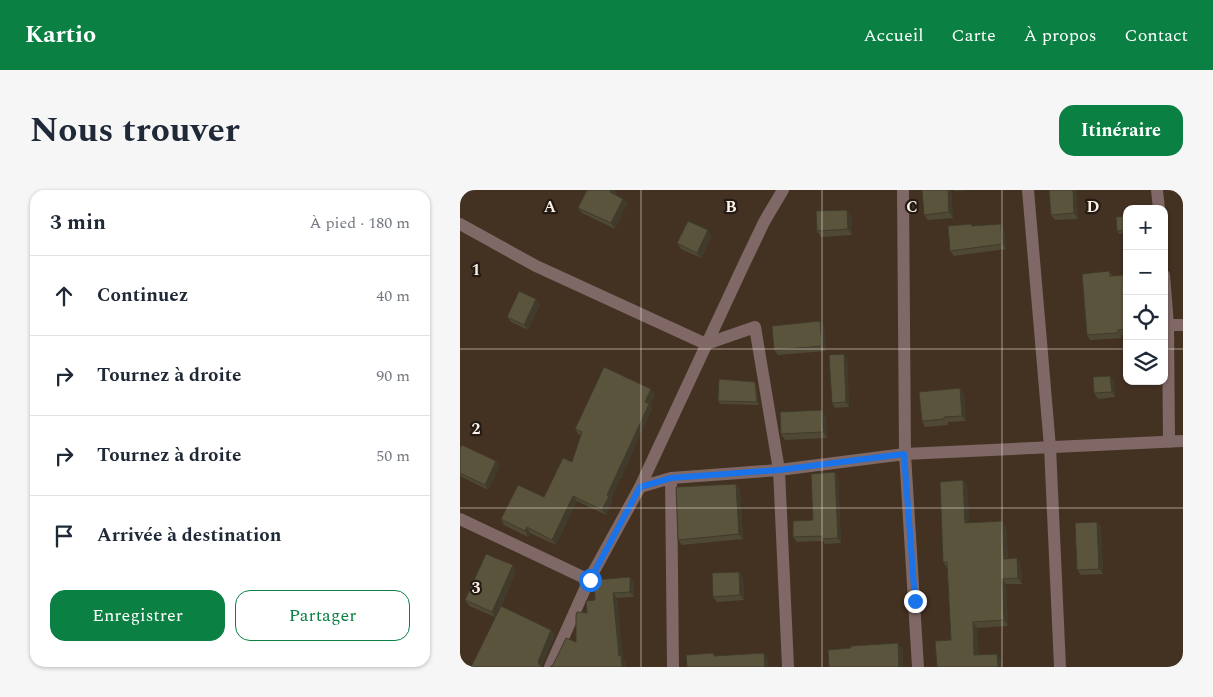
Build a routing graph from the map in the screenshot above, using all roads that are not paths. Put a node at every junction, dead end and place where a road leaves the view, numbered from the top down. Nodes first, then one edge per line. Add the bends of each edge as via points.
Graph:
1 (783, 190) edge
2 (903, 190) edge
3 (1028, 190) edge
4 (1157, 190) edge
5 (1159, 205) edge
6 (460, 224) edge
7 (1183, 325) edge
8 (1168, 326) joint
9 (706, 344) junction
10 (1183, 441) edge
11 (1169, 442) junction
12 (1050, 447) junction
13 (904, 454) junction
14 (779, 470) junction
15 (671, 478) junction
16 (640, 487) junction
17 (460, 519) edge
18 (590, 580) junction
19 (550, 667) edge
20 (673, 667) edge
21 (788, 667) edge
22 (918, 667) edge
23 (1060, 667) edge

1 - 9 street via 764,222
2 - 13 street
3 - 12 street
4 - 5 street
6 - 9 street via 536,266
7 - 8 street
8 - 11 street
9 - 14 street via 755,327
9 - 16 street
10 - 11 street
11 - 12 street
12 - 13 street
12 - 23 street
13 - 14 street
13 - 22 street
14 - 15 street
14 - 21 street
15 - 16 street
15 - 20 street
16 - 18 street
17 - 18 street
18 - 19 street

